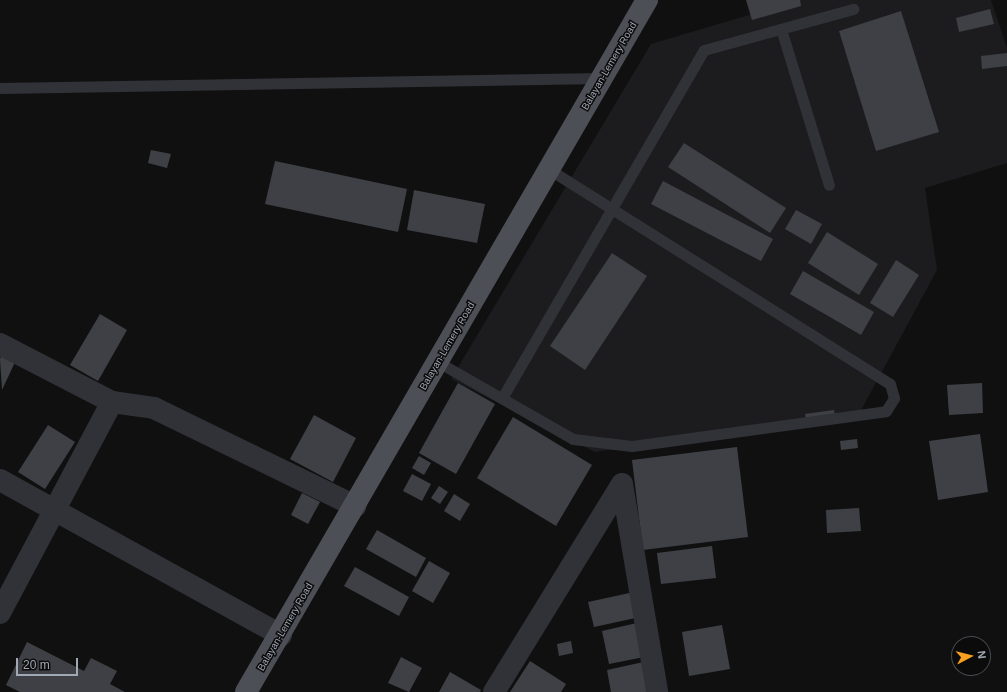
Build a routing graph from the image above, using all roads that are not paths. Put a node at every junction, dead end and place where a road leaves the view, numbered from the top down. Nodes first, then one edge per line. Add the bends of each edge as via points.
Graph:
1 (647, 0) edge
2 (853, 8) dead end
3 (781, 29) junction
4 (603, 78) junction
5 (0, 88) edge
6 (549, 169) junction
7 (829, 185) dead end
8 (612, 210) junction
9 (0, 344) edge
10 (438, 362) junction
11 (502, 398) junction
12 (112, 402) junction
13 (0, 480) edge
14 (355, 506) junction
15 (55, 508) junction
16 (0, 613) edge
17 (281, 635) junction
18 (246, 692) edge
19 (494, 692) edge
20 (657, 692) edge

1 - 4 main road, Balayan-Lemery Road
2 - 3 lane
3 - 7 lane
3 - 8 lane via 704,50
4 - 5 lane
4 - 6 main road, Balayan-Lemery Road
6 - 8 lane
6 - 10 main road, Balayan-Lemery Road
8 - 11 lane
8 - 11 lane via 890,384 894,398 886,411 632,446 573,439
9 - 12 street
10 - 11 lane
10 - 14 main road, Balayan-Lemery Road
12 - 14 street via 154,408
12 - 15 street
13 - 15 street
14 - 17 main road, Balayan-Lemery Road
15 - 16 street
15 - 17 street
17 - 18 main road, Balayan-Lemery Road
19 - 20 street via 622,484

